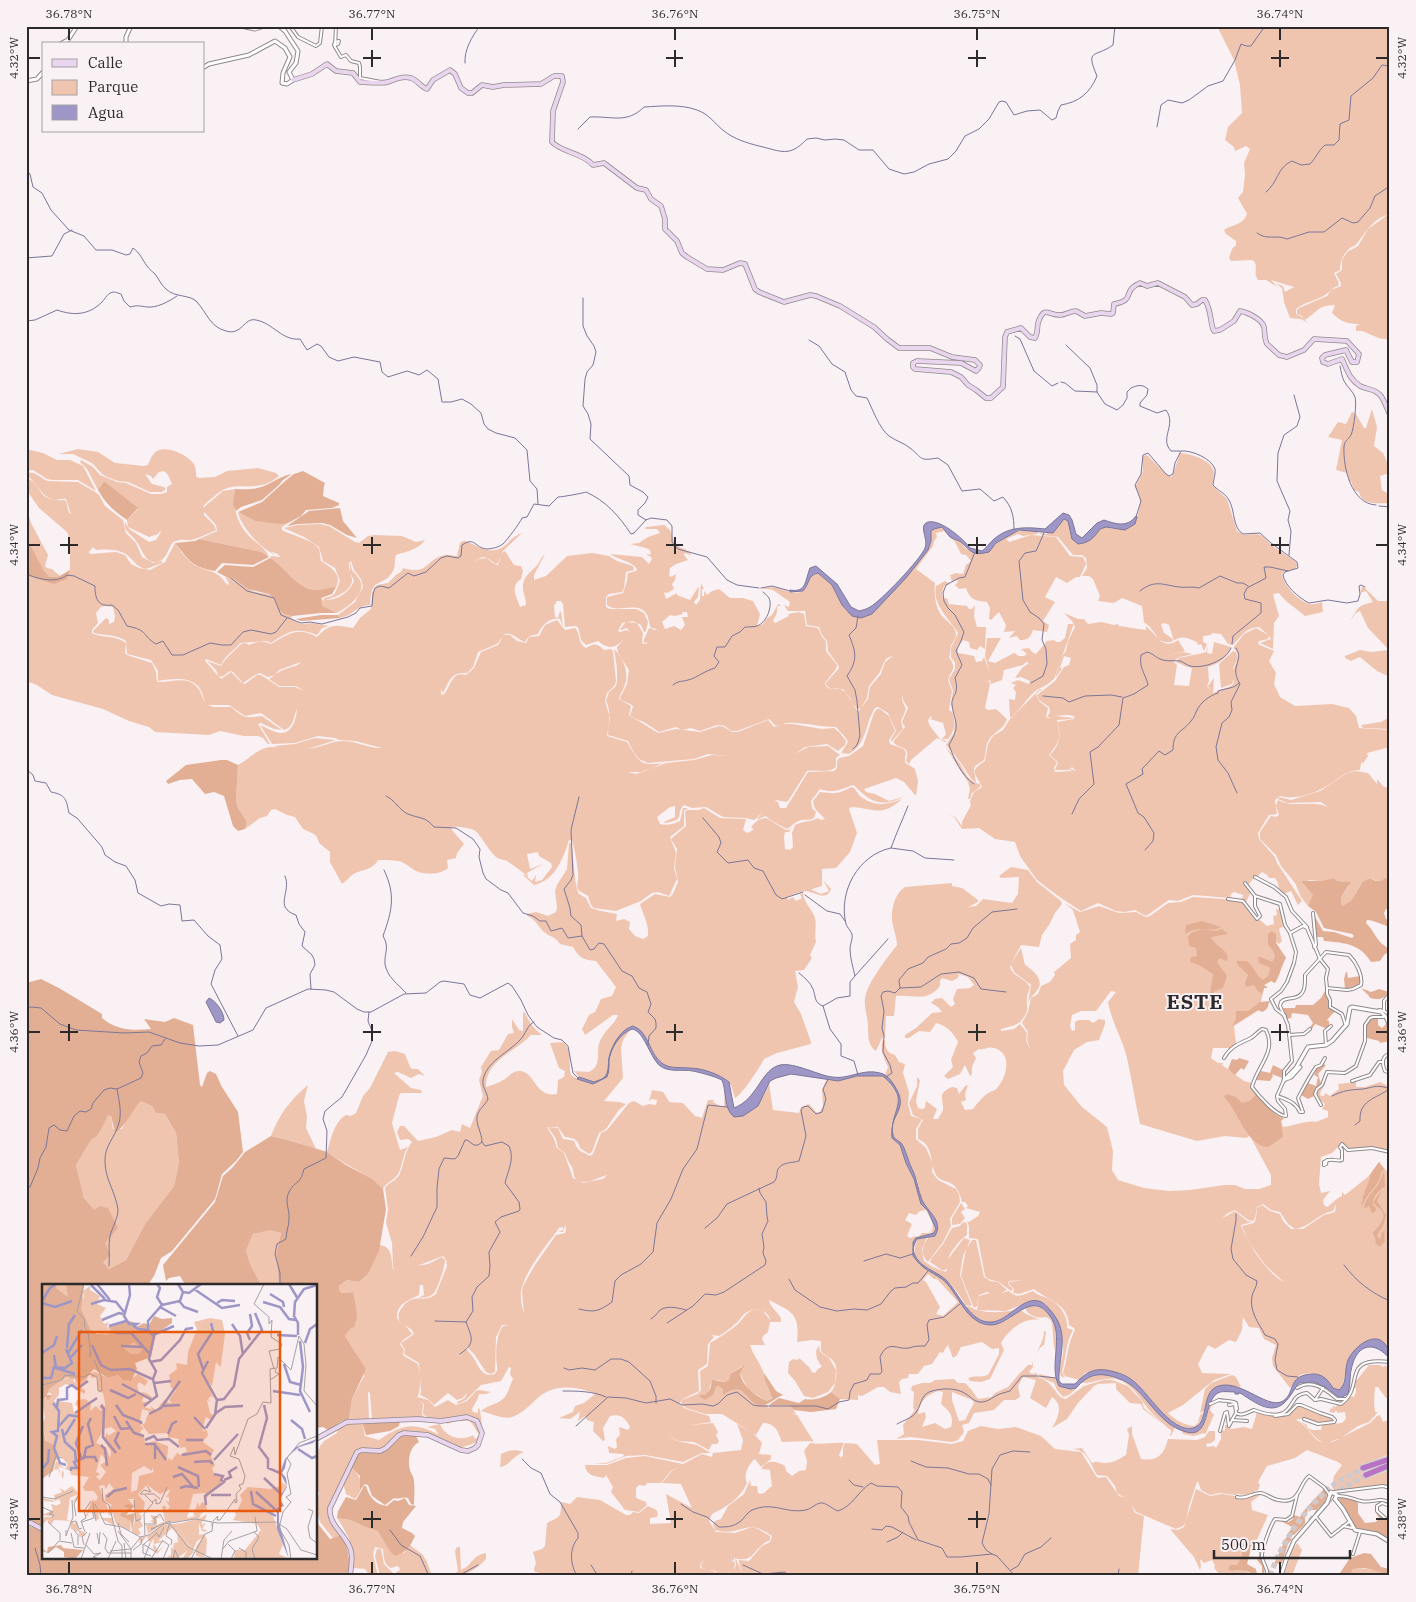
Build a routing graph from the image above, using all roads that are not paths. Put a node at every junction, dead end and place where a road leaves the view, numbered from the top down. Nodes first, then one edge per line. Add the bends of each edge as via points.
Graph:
1 (77, 26) edge
2 (131, 26) edge
3 (241, 26) edge
4 (264, 26) edge
5 (279, 26) edge
6 (290, 26) edge
7 (322, 26) edge
8 (336, 26) edge
9 (64, 42) edge
10 (126, 42) edge
11 (205, 66) edge
12 (42, 73) edge
13 (292, 79) junction
14 (26, 81) edge
15 (381, 82) junction
16 (1390, 415) edge
17 (1255, 877) dead end
18 (1245, 883) dead end
19 (1255, 896) junction
20 (1228, 898) dead end
21 (1312, 913) dead end
22 (1307, 928) junction
23 (1290, 933) junction
24 (1314, 947) junction
25 (1320, 959) junction
26 (1327, 988) junction
27 (1390, 994) edge
28 (1384, 1010) junction
29 (1375, 1011) junction
30 (1285, 1016) junction
31 (1388, 1016) edge
32 (1331, 1026) dead end
33 (1346, 1026) junction
34 (1390, 1026) edge
35 (1310, 1029) dead end
36 (1289, 1035) junction
37 (1326, 1045) junction
38 (1390, 1054) edge
39 (1224, 1058) dead end
40 (1325, 1058) dead end
41 (1382, 1062) junction
42 (1390, 1074) edge
43 (1284, 1080) junction
44 (1352, 1081) dead end
45 (1277, 1096) junction
46 (1321, 1105) dead end
47 (1389, 1152) edge
48 (1323, 1169) dead end
49 (1390, 1362) edge
50 (1297, 1388) dead end
51 (1322, 1388) junction
52 (1347, 1398) junction
53 (1316, 1400) junction
54 (1210, 1404) dead end
55 (1229, 1405) dead end
56 (1237, 1408) junction
57 (1236, 1413) junction
58 (1273, 1415) junction
59 (1304, 1419) dead end
60 (1232, 1420) junction
61 (1247, 1421) dead end
62 (1220, 1431) dead end
63 (318, 1438) edge
64 (1390, 1459) edge
65 (1390, 1465) edge
66 (1363, 1468) tunnel mouth
67 (1366, 1475) tunnel mouth
68 (1390, 1488) edge
69 (1334, 1492) junction
70 (1297, 1495) junction
71 (1330, 1496) junction
72 (1237, 1497) dead end
73 (1336, 1498) junction
74 (1390, 1504) edge
75 (1315, 1516) junction
76 (1385, 1518) dead end
77 (1349, 1522) junction
78 (26, 1524) edge
79 (1343, 1526) junction
80 (1352, 1528) junction
81 (42, 1529) edge
82 (1360, 1532) junction
83 (1390, 1542) edge
84 (1352, 1554) dead end
85 (350, 1576) edge
86 (1268, 1576) edge
87 (1281, 1576) edge

1 - 9 street
2 - 10 street
3 - 4 street via 255,29
5 - 13 street via 298,51 296,63 289,73
6 - 7 street via 298,37 318,46
8 - 15 street via 335,43 341,56 346,55 359,63 360,78
11 - 13 street via 249,56 275,41 285,48 290,57 282,83 287,84
12 - 14 street via 37,79
13 - 15 main road via 312,74 327,64 336,71 353,73 360,82
15 - 16 main road via 393,78 413,79 427,89 433,80 450,70 461,88 472,93 482,85 540,84 554,76 562,76 553,111 553,143 587,158 593,165 604,163 637,188 646,190 660,206 665,229 686,257 707,269 723,270 744,264 759,292 784,302 810,294 816,296 874,327 899,348 930,348 952,357 975,360 980,365 976,371 958,363 917,361 913,367 956,374 986,398 991,398 1003,387 1007,332 1021,328 1035,338 1037,326 1046,312 1063,315 1076,311 1086,316 1111,314 1114,304 1127,300 1132,287 1140,283 1149,286 1158,283 1185,297 1192,305 1205,300 1214,332 1234,322 1240,311 1250,315 1263,324 1267,344 1283,356 1302,352 1318,338 1347,341 1359,354 1358,362 1352,362 1346,350 1325,355 1323,362 1328,364 1342,359 1355,382 1381,396
17 - 22 street via 1286,897 1292,912
18 - 19 street
19 - 20 street via 1259,919 1243,901
19 - 23 street via 1280,904
21 - 24 street
22 - 23 street via 1303,926
22 - 24 street
23 - 30 street via 1296,952 1294,963 1284,987 1272,1000 1276,1009
24 - 25 street
25 - 26 street via 1328,969
25 - 26 street via 1328,951 1349,955 1362,979 1361,985 1353,989
25 - 30 street via 1305,975 1303,992 1281,1002
26 - 33 street via 1330,1007 1342,1014
27 - 28 street via 1384,1001
28 - 29 street
28 - 31 street
29 - 31 street
29 - 33 street via 1350,1008
30 - 36 street
31 - 34 street
31 - 46 street via 1373,1017 1368,1021 1356,1066 1345,1072 1327,1072 1316,1094
32 - 37 street via 1325,1031
33 - 37 street
35 - 36 street via 1306,1034
36 - 43 street via 1292,1061 1284,1071
37 - 43 street via 1307,1049
38 - 41 street
39 - 45 street via 1227,1051 1239,1042 1262,1029 1266,1030 1270,1046 1252,1086 1269,1106 1286,1116
40 - 45 street via 1302,1088 1298,1098 1303,1112 1292,1102
41 - 42 street
41 - 44 street via 1370,1075
43 - 45 street
47 - 48 street via 1372,1148 1348,1150 1342,1144 1342,1160 1327,1160
49 - 52 street via 1369,1361 1364,1364 1354,1376 1351,1394
50 - 51 street via 1302,1384
51 - 52 street via 1337,1399
51 - 53 street
52 - 53 street via 1338,1404
53 - 58 street via 1307,1393 1302,1394 1294,1398 1286,1411
54 - 56 street via 1219,1400 1234,1402
55 - 56 street via 1235,1404
56 - 57 street
57 - 58 street via 1254,1410
57 - 60 street
58 - 59 street via 1284,1415 1301,1405 1335,1420 1318,1424
60 - 61 street
60 - 62 street via 1229,1426 1228,1412 1225,1413
63 - 85 main road via 347,1422 418,1418 441,1422 467,1417 477,1421 482,1432 478,1445 468,1451 428,1435 404,1433 386,1448 358,1452 329,1515 351,1550
64 - 66 highway
65 - 67 highway
68 - 69 street
69 - 71 street
69 - 73 street
70 - 71 street via 1309,1476
70 - 72 street via 1281,1501 1259,1493
70 - 86 street via 1292,1516 1286,1520 1276,1519 1268,1532 1262,1558 1268,1568
71 - 73 street
71 - 75 street
73 - 74 street via 1351,1496 1364,1502 1381,1500
73 - 77 street
74 - 76 street via 1377,1506
75 - 79 street via 1331,1536
75 - 87 street via 1294,1541
77 - 79 street
77 - 80 street
78 - 81 main road
79 - 80 street
80 - 82 street
82 - 83 street via 1377,1534
82 - 84 street

